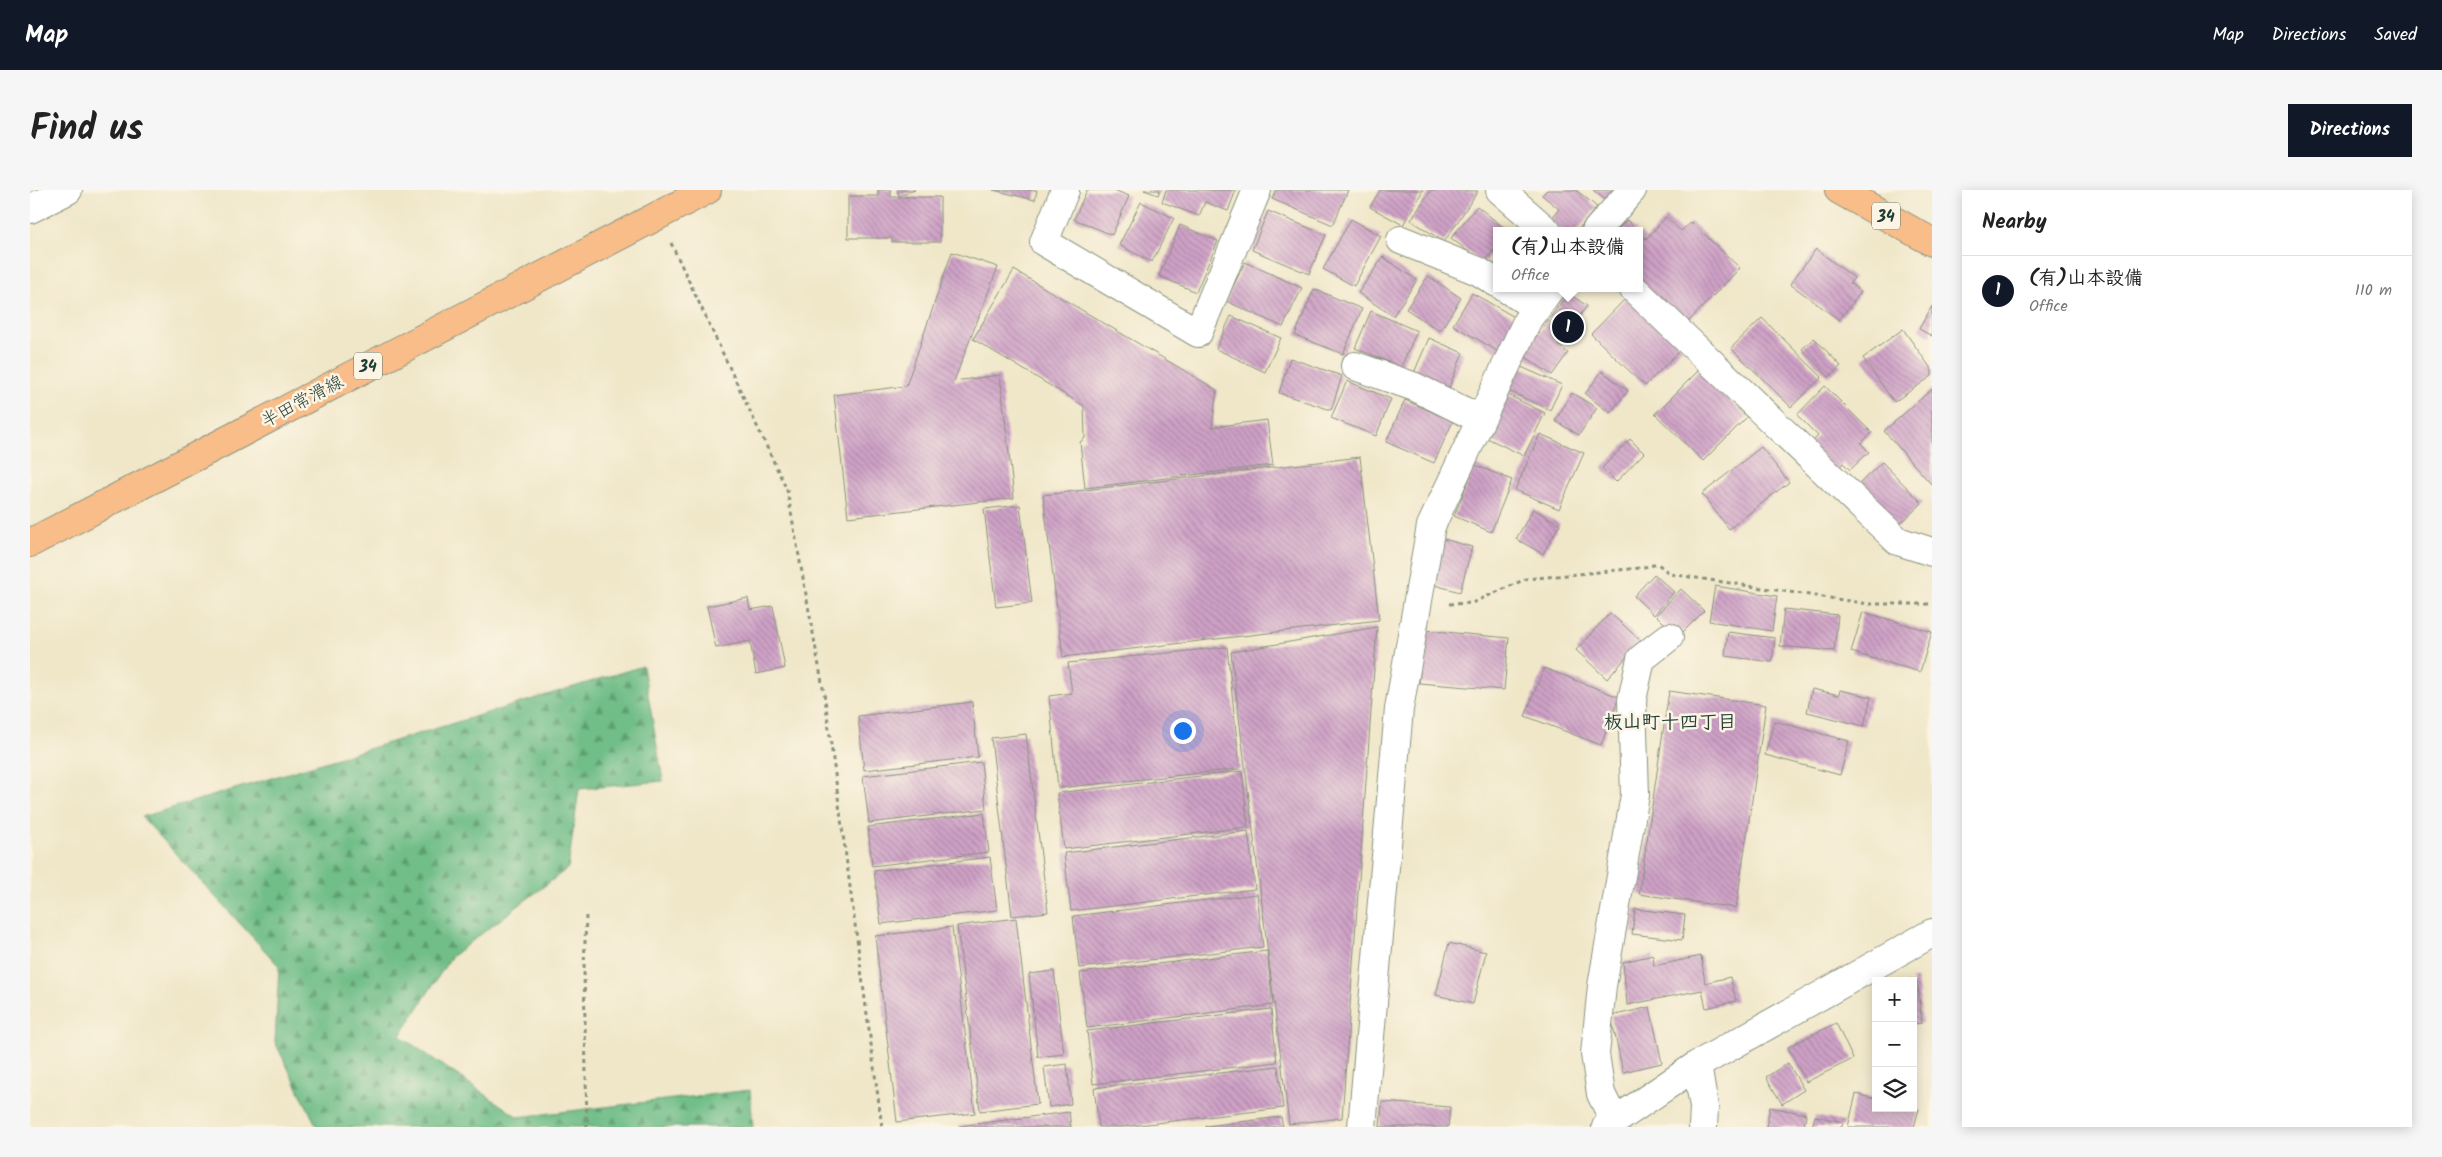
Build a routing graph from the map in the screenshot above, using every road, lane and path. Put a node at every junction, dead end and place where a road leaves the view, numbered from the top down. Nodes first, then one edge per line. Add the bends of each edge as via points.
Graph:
1 (68, 190) edge
2 (707, 190) edge
3 (1065, 190) edge
4 (1258, 190) edge
5 (1500, 190) edge
6 (1632, 190) edge
7 (1839, 190) edge
8 (30, 208) edge
9 (658, 214) junction
10 (1542, 227) edge
11 (1600, 227) edge
12 (1401, 240) dead end
13 (1932, 242) edge
14 (1493, 280) edge
15 (1521, 292) edge
16 (1637, 292) edge
17 (1544, 298) edge
18 (1354, 366) dead end
19 (1480, 419) junction
20 (30, 543) edge
21 (1932, 552) edge
22 (1932, 604) edge
23 (1416, 607) junction
24 (1669, 637) dead end
25 (586, 916) dead end
26 (1932, 933) edge
27 (1698, 1065) junction
28 (1611, 1124) edge
29 (587, 1127) edge
30 (882, 1127) edge
31 (1362, 1127) edge
32 (1703, 1127) edge

1 - 8 street
2 - 9 main road, 半田常滑線 / 34
3 - 4 street via 1044,242 1198,332
5 - 10 street
6 - 11 street
7 - 13 main road, 34
9 - 20 main road, 半田常滑線 / 34
9 - 30 path via 787,490 825,699
12 - 14 street via 1478,271
15 - 17 street
16 - 21 street via 1898,541
17 - 19 street via 1528,319
18 - 19 street via 1415,387
19 - 23 street via 1431,526
22 - 23 path via 1869,604 1670,574 1658,564 1526,579 1472,603
23 - 31 street via 1399,709
24 - 28 street via 1640,660 1632,700 1634,795 1602,986 1595,1054 1601,1094
25 - 29 path
26 - 27 street
27 - 28 street
27 - 32 street via 1704,1107

